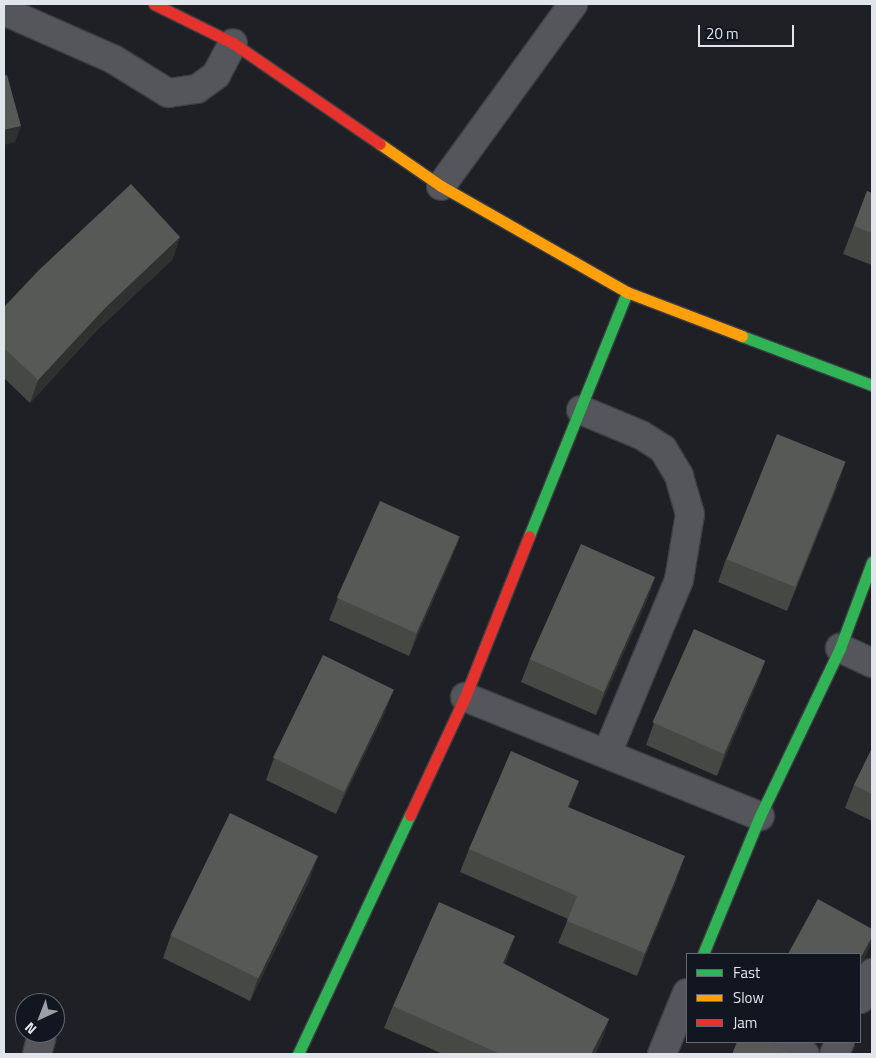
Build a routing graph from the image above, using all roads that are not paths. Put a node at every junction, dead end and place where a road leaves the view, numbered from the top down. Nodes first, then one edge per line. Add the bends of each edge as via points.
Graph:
1 (573, 4) edge
2 (159, 5) edge
3 (4, 11) edge
4 (233, 43) junction
5 (441, 186) junction
6 (627, 292) junction
7 (872, 385) edge
8 (581, 410) junction
9 (872, 562) edge
10 (840, 648) junction
11 (872, 663) edge
12 (465, 697) junction
13 (607, 754) junction
14 (760, 816) junction
15 (703, 953) edge
16 (872, 973) edge
17 (861, 997) edge
18 (686, 1001) edge
19 (778, 1043) edge
20 (298, 1054) edge
21 (662, 1054) edge
22 (805, 1054) edge

1 - 5 street
2 - 4 street
3 - 4 street via 113,59 168,93 197,89 216,75
4 - 5 street
5 - 6 street
6 - 7 street
6 - 8 street
8 - 12 street
8 - 13 street via 641,435 663,449 679,476 690,514 679,580
9 - 10 street
10 - 11 street
10 - 14 street
12 - 13 street
12 - 20 street
13 - 14 street
14 - 15 street
16 - 17 street
18 - 21 street
19 - 22 street

